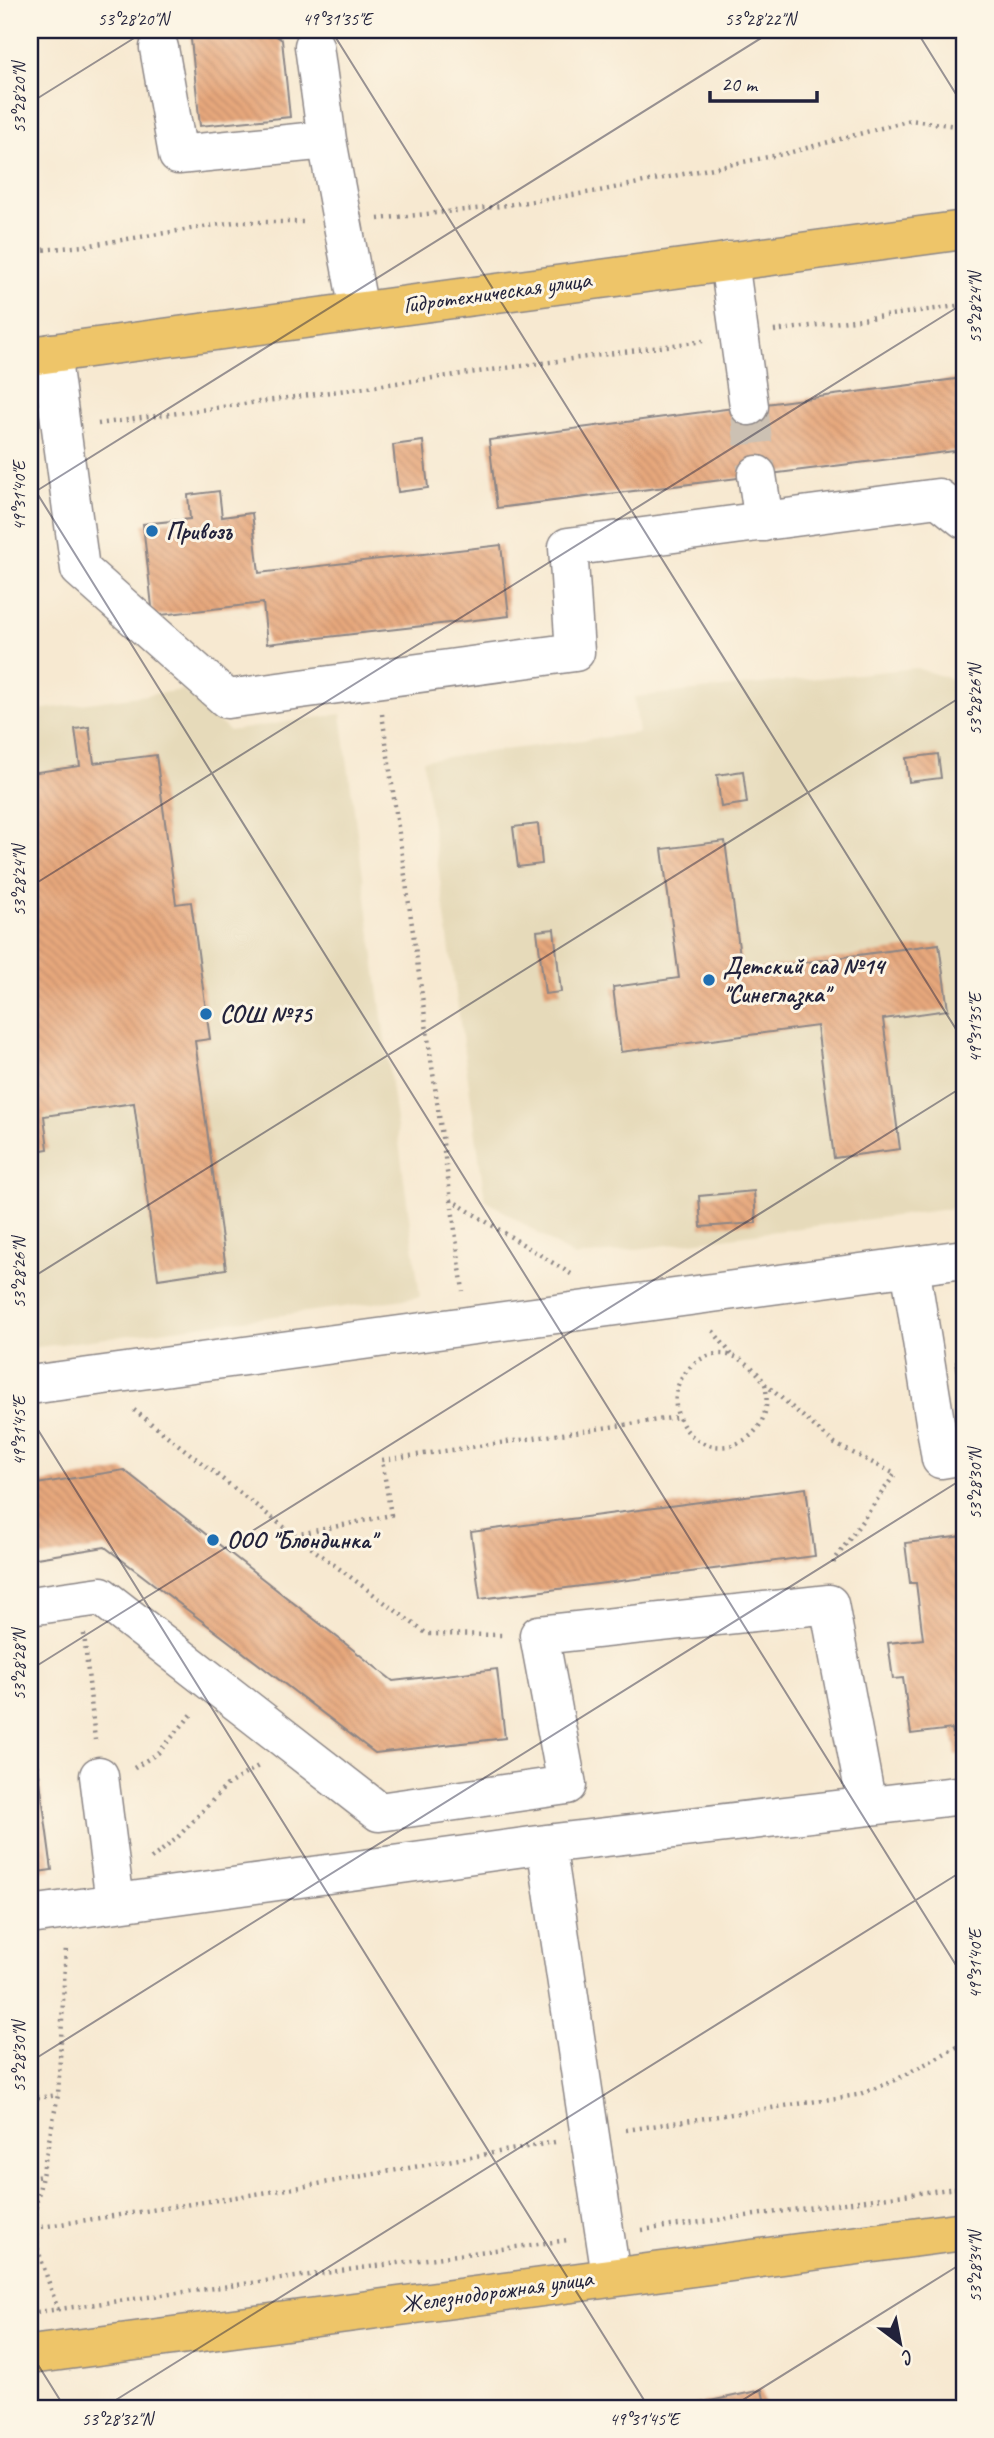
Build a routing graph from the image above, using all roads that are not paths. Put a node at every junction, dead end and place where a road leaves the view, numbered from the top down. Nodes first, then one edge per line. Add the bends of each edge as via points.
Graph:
1 (314, 46) dead end
2 (159, 48) dead end
3 (327, 140) junction
4 (964, 230) edge
5 (729, 261) junction
6 (359, 311) junction
7 (41, 355) edge
8 (749, 406) tunnel mouth
9 (757, 475) tunnel mouth
10 (964, 519) edge
11 (764, 522) junction
12 (964, 1259) edge
13 (910, 1266) junction
14 (30, 1385) edge
15 (964, 1455) edge
16 (30, 1606) edge
17 (99, 1776) road end
18 (567, 1785) junction
19 (964, 1795) edge
20 (867, 1806) junction
21 (563, 1842) junction
22 (113, 1890) junction
23 (30, 1915) edge
24 (964, 2231) edge
25 (611, 2276) junction
26 (30, 2355) edge

1 - 3 street
2 - 3 street via 178,155
3 - 6 street
4 - 5 main road, Гидротехническая улица
5 - 6 main road, Гидротехническая улица
5 - 8 street
6 - 7 main road, Гидротехническая улица
7 - 11 street via 62,429 80,569 227,699 575,652 568,547
9 - 11 street
10 - 11 street via 938,498
12 - 13 street
13 - 14 street
13 - 15 street via 942,1458
16 - 18 street via 101,1596 379,1812
17 - 22 street
18 - 20 street via 539,1635 829,1604
18 - 21 street
19 - 20 street
20 - 21 street
21 - 22 street
21 - 25 street via 590,2136
22 - 23 street via 68,1910
24 - 25 main road, Железнодорожная улица
25 - 26 main road, Железнодорожная улица

